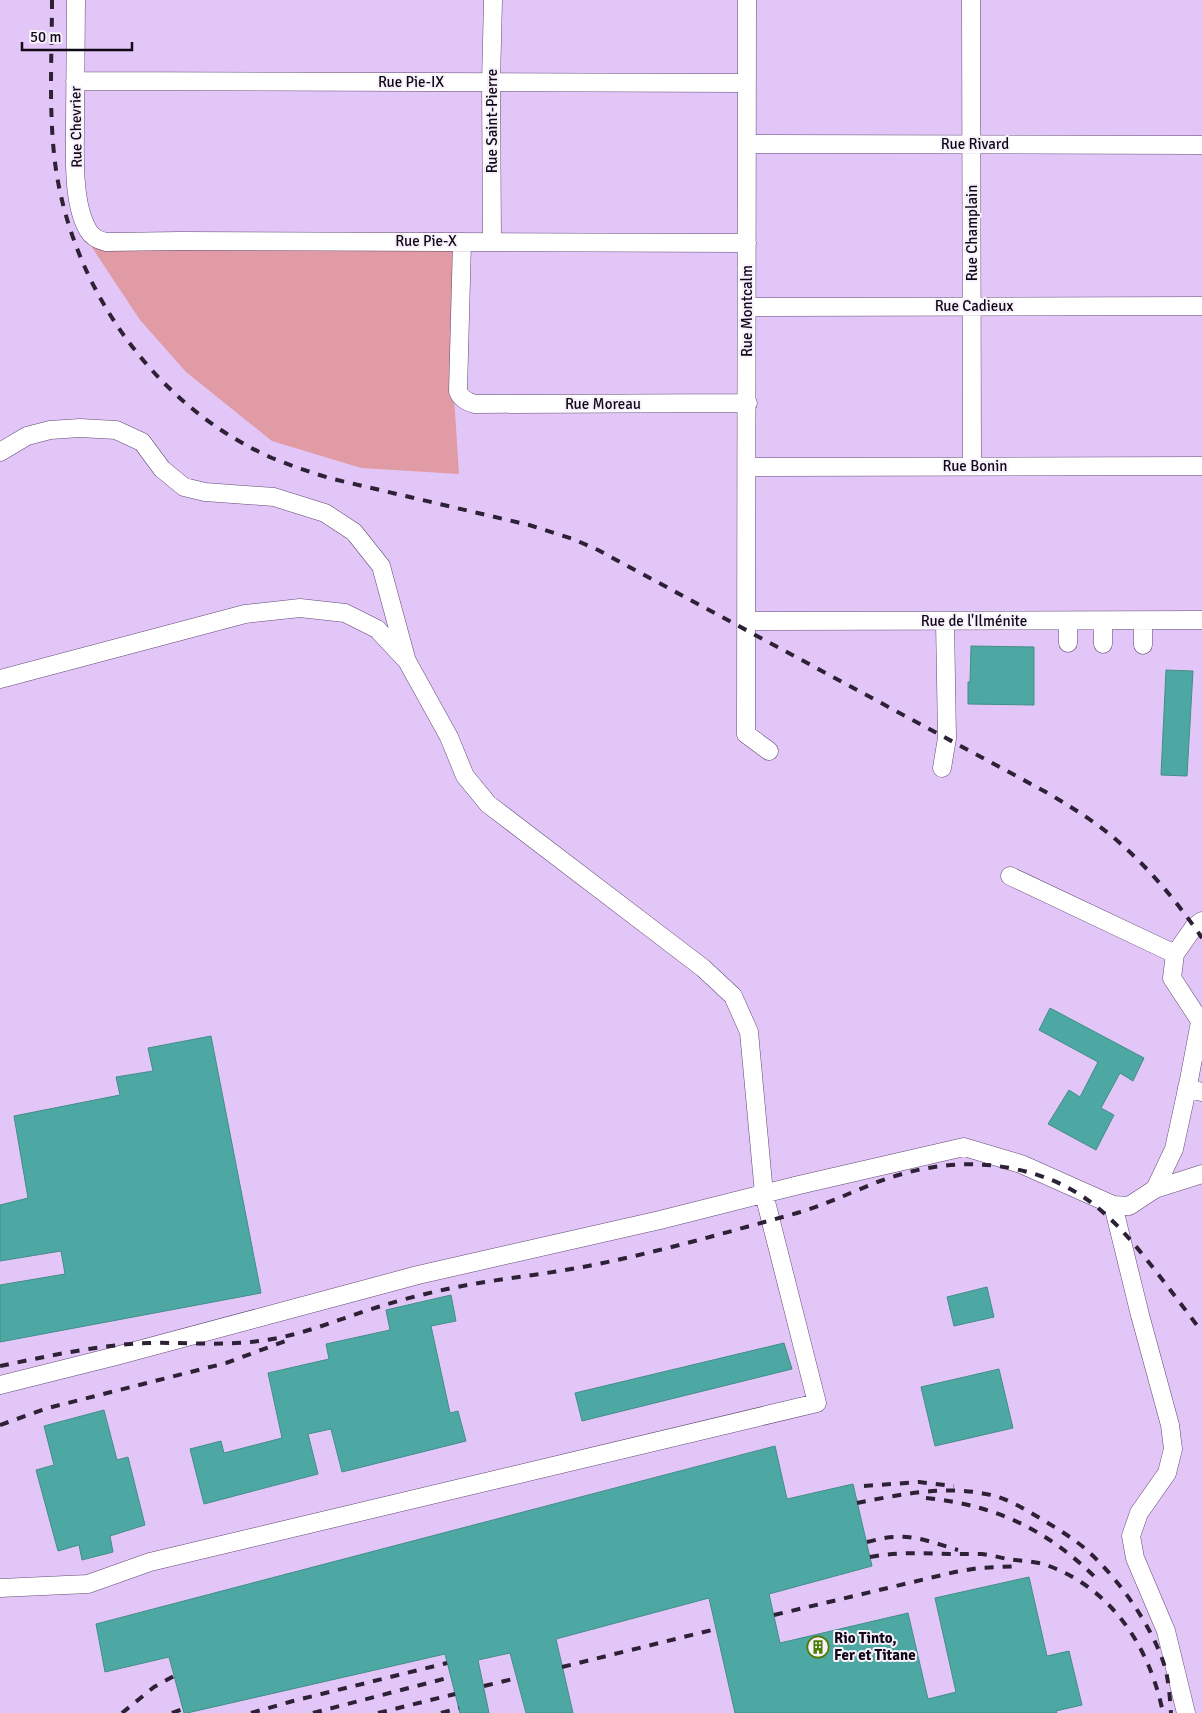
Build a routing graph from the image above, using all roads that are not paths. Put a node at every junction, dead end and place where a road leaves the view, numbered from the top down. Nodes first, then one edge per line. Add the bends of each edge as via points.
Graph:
1 (76, 0) edge
2 (493, 0) edge
3 (747, 0) edge
4 (971, 0) edge
5 (75, 81) junction
6 (491, 82) junction
7 (747, 83) junction
8 (747, 144) junction
9 (971, 144) junction
10 (1202, 145) edge
11 (492, 241) junction
12 (106, 242) joint
13 (462, 242) junction
14 (747, 243) junction
15 (972, 306) junction
16 (1202, 306) edge
17 (747, 307) junction
18 (748, 403) junction
19 (0, 452) edge
20 (972, 466) junction
21 (1202, 466) edge
22 (748, 467) junction
23 (1202, 620) edge
24 (746, 621) junction
25 (945, 621) junction
26 (1068, 621) junction
27 (1103, 621) junction
28 (1143, 621) junction
29 (1068, 642) dead end
30 (1103, 644) dead end
31 (1143, 645) dead end
32 (407, 661) junction
33 (0, 679) edge
34 (769, 751) dead end
35 (942, 768) dead end
36 (1010, 876) dead end
37 (1202, 921) edge
38 (1175, 954) junction
39 (1201, 1023) edge
40 (1197, 1071) edge
41 (1195, 1090) edge
42 (1170, 1157) junction
43 (1198, 1175) edge
44 (1154, 1190) junction
45 (764, 1194) junction
46 (1113, 1205) junction
47 (0, 1385) edge
48 (0, 1588) edge
49 (1186, 1713) edge

1 - 5 street, Rue Chevrier
2 - 6 street, Rue Saint-Pierre
3 - 7 street, Rue Montcalm
4 - 9 street, Rue Champlain
5 - 6 street, Rue Pie-IX
5 - 12 street, Rue Chevrier via 76,172 80,207 87,230 98,240
6 - 7 street, Rue Pie-IX
6 - 11 street, Rue Saint-Pierre
7 - 8 street, Rue Montcalm
8 - 9 street, Rue Rivard
8 - 14 street, Rue Montcalm
9 - 10 street, Rue Rivard
9 - 15 street, Rue Champlain
11 - 13 street, Rue Pie-X
11 - 14 street, Rue Pie-X
12 - 13 street, Rue Pie-X
13 - 18 street, Rue Moreau via 458,383 460,396 468,402
14 - 17 street, Rue Montcalm
15 - 16 street, Rue Cadieux
15 - 17 street, Rue Cadieux
15 - 20 street, Rue Champlain
17 - 18 street, Rue Montcalm
18 - 22 street, Rue Montcalm
19 - 32 street via 27,436 50,430 116,430 142,442 162,469 184,487 205,492 274,497 325,513 354,532 381,566
20 - 21 street, Rue Bonin
20 - 22 street, Rue Bonin
22 - 24 street, Rue Montcalm
23 - 28 street, Rue de l'Ilménite
24 - 25 street, Rue de l'Ilménite
24 - 34 street, Rue Montcalm via 746,734
25 - 26 street, Rue de l'Ilménite
25 - 35 street via 947,738
26 - 27 street, Rue de l'Ilménite
26 - 29 street
27 - 28 street, Rue de l'Ilménite
27 - 30 street
28 - 31 street
32 - 33 street via 377,630 344,613 300,608 245,614
32 - 45 street via 449,737 466,776 488,804 703,968 733,996 749,1032
36 - 38 street
37 - 38 street
38 - 39 street via 1172,978
39 - 40 street
40 - 41 street
41 - 42 street
42 - 43 street
42 - 44 street
43 - 44 street
44 - 46 street via 1129,1206
45 - 46 street via 964,1147 1021,1164
45 - 47 street via 418,1275
45 - 48 street via 817,1403 150,1562 88,1584
46 - 49 street via 1170,1425 1173,1449 1167,1473 1139,1513 1131,1536 1134,1558 1166,1631

